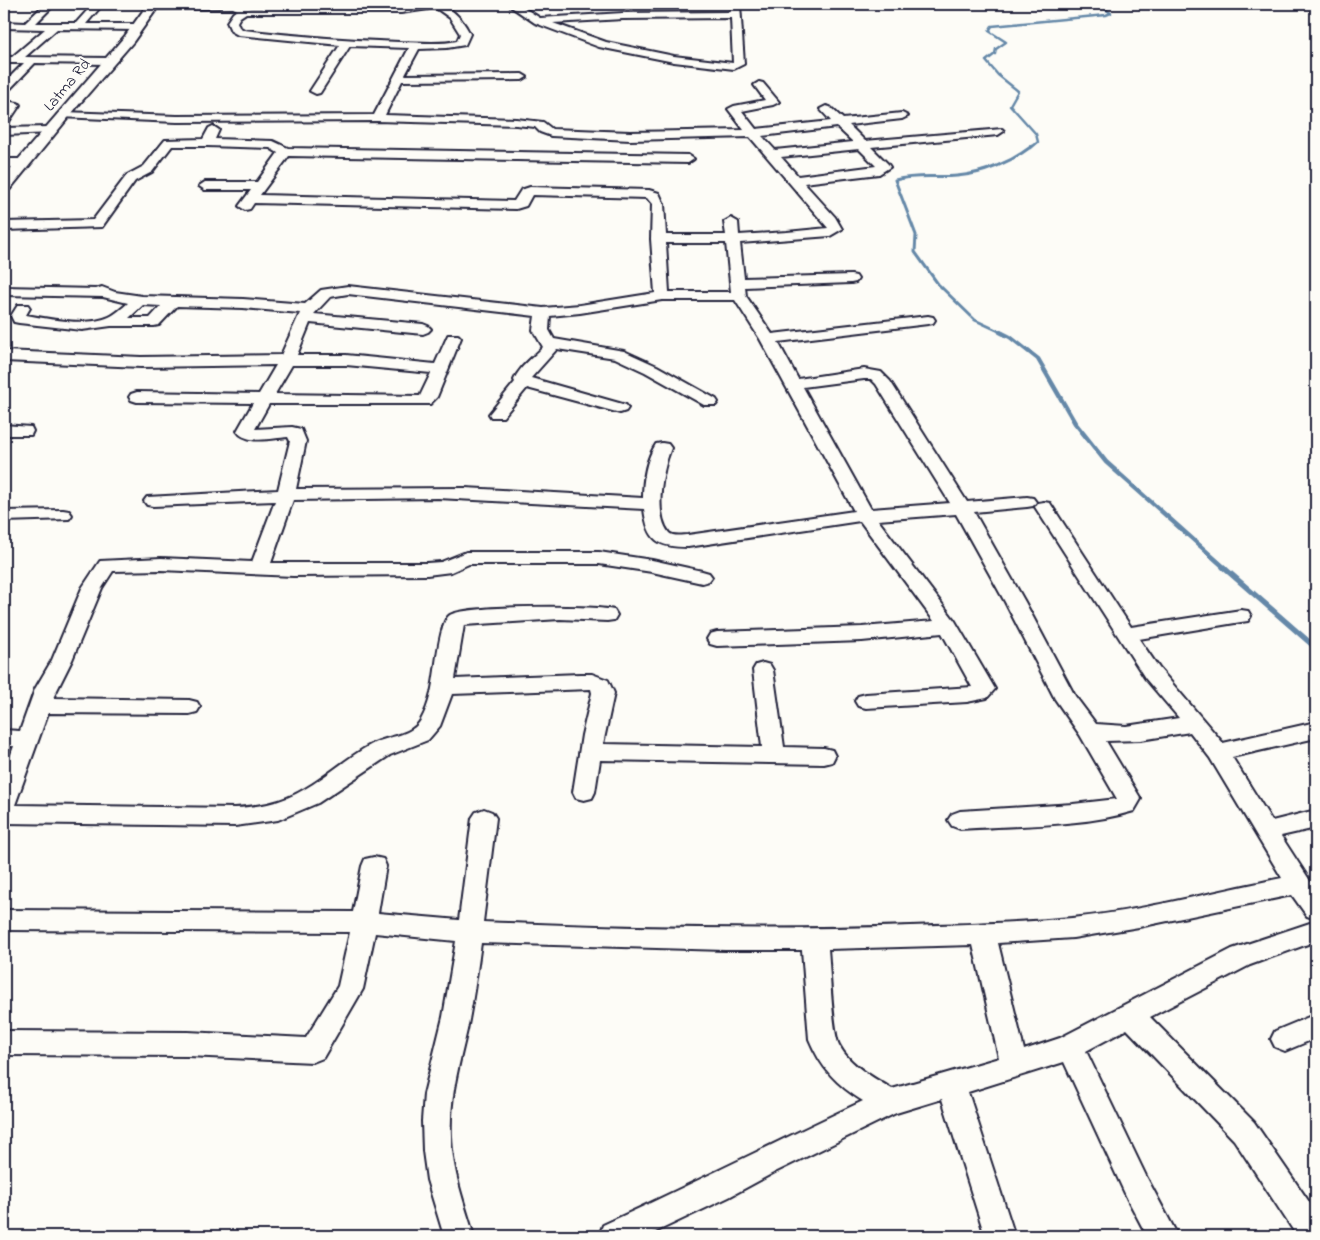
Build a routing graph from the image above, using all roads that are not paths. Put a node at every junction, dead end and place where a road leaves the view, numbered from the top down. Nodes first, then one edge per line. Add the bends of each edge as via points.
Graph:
1 (50, 4) edge
2 (98, 4) edge
3 (451, 4) edge
4 (512, 4) edge
5 (734, 4) edge
6 (153, 5) edge
7 (437, 5) edge
8 (554, 8) dead end
9 (244, 10) junction
10 (737, 16) junction
11 (568, 18) junction
12 (538, 21) junction
13 (4, 25) edge
14 (28, 26) junction
15 (54, 26) junction
16 (78, 27) junction
17 (138, 27) junction
18 (347, 43) junction
19 (416, 45) junction
20 (9, 61) edge
21 (32, 61) junction
22 (108, 61) junction
23 (398, 78) junction
24 (522, 78) dead end
25 (759, 85) dead end
26 (4, 88) edge
27 (316, 91) dead end
28 (4, 104) edge
29 (826, 109) dead end
30 (381, 113) junction
31 (63, 115) junction
32 (902, 116) dead end
33 (222, 119) junction
34 (4, 121) edge
35 (840, 123) junction
36 (49, 131) junction
37 (998, 131) dead end
38 (4, 132) edge
39 (753, 133) junction
40 (207, 142) junction
41 (862, 145) junction
42 (285, 152) junction
43 (772, 154) junction
44 (688, 159) dead end
45 (23, 163) junction
46 (4, 164) edge
47 (794, 180) junction
48 (4, 186) edge
49 (205, 186) dead end
50 (259, 186) junction
51 (731, 222) dead end
52 (4, 226) edge
53 (658, 239) junction
54 (733, 240) junction
55 (852, 279) dead end
56 (4, 290) edge
57 (738, 290) junction
58 (662, 296) junction
59 (140, 300) junction
60 (174, 301) junction
61 (23, 308) dead end
62 (544, 312) junction
63 (307, 313) junction
64 (928, 320) dead end
65 (110, 322) junction
66 (423, 329) dead end
67 (453, 338) dead end
68 (768, 339) junction
69 (550, 343) junction
70 (4, 356) edge
71 (286, 360) junction
72 (440, 369) junction
73 (524, 382) junction
74 (793, 384) junction
75 (136, 397) dead end
76 (263, 399) junction
77 (710, 402) dead end
78 (620, 408) dead end
79 (497, 414) dead end
80 (4, 430) edge
81 (25, 431) dead end
82 (662, 448) dead end
83 (286, 494) junction
84 (153, 502) dead end
85 (651, 504) junction
86 (962, 508) junction
87 (63, 515) dead end
88 (864, 515) junction
89 (4, 516) edge
90 (260, 568) junction
91 (702, 577) dead end
92 (607, 615) dead end
93 (1242, 616) dead end
94 (948, 626) junction
95 (1126, 634) junction
96 (717, 639) dead end
97 (763, 670) dead end
98 (442, 687) junction
99 (866, 701) dead end
100 (40, 705) junction
101 (189, 707) dead end
102 (1195, 723) junction
103 (1088, 730) junction
104 (1316, 730) edge
105 (4, 738) edge
106 (27, 739) junction
107 (591, 752) junction
108 (1218, 752) junction
109 (774, 754) junction
110 (824, 756) dead end
111 (584, 792) dead end
112 (4, 804) edge
113 (4, 814) edge
114 (484, 818) dead end
115 (1316, 819) edge
116 (960, 820) dead end
117 (1266, 831) junction
118 (374, 866) dead end
119 (1298, 884) junction
120 (1316, 909) edge
121 (4, 920) edge
122 (364, 922) junction
123 (1316, 931) edge
124 (469, 932) junction
125 (983, 934) junction
126 (814, 939) junction
127 (1130, 1014) junction
128 (1316, 1026) edge
129 (1285, 1039) dead end
130 (4, 1043) edge
131 (1070, 1046) junction
132 (1014, 1065) junction
133 (952, 1083) junction
134 (890, 1102) junction
135 (459, 1236) edge
136 (614, 1236) edge
137 (1000, 1236) edge
138 (1163, 1236) edge
139 (1314, 1236) edge

1 - 14 street
2 - 16 street
3 - 7 street
4 - 12 street
5 - 10 street
6 - 9 street via 229,5 241,6
6 - 17 street, Latma Rd
7 - 9 street via 401,10
7 - 19 street via 457,19 464,31 464,40 452,45
8 - 11 street
9 - 18 street via 236,14 232,22 238,32
10 - 11 street
10 - 12 street via 739,64 732,66 603,45
11 - 12 street
13 - 14 street
14 - 15 street
15 - 16 street
15 - 20 street
16 - 17 street
17 - 22 street, Latma Rd
18 - 19 street
18 - 27 street
19 - 23 street
20 - 21 street
21 - 22 street
21 - 26 street
22 - 31 street, Latma Rd
23 - 24 street
23 - 30 street
25 - 39 street via 773,102 734,109
28 - 34 street via 14,105
29 - 35 street
30 - 33 street
30 - 39 street via 482,122 537,123 551,132 617,136
31 - 33 street
31 - 36 street, Latma Rd
32 - 35 street
33 - 40 street
35 - 39 street
35 - 41 street
36 - 38 street
36 - 45 street, Latma Rd
37 - 41 street
39 - 43 street
40 - 42 street via 273,145
40 - 52 street via 169,143 148,169 131,178 97,224
41 - 43 street
41 - 47 street via 883,169
42 - 44 street
42 - 50 street
43 - 47 street
45 - 46 street
45 - 48 street, Latma Rd
47 - 54 street via 830,220 834,230
49 - 50 street
50 - 53 street via 248,202 516,205 530,191 646,193 654,196 658,204
51 - 54 street
53 - 54 street
53 - 58 street
54 - 57 street
55 - 57 street
56 - 59 street via 102,292
57 - 58 street
57 - 68 street
58 - 62 street
59 - 60 street
59 - 65 street
60 - 63 street via 231,302
60 - 65 street via 154,322
61 - 65 street via 19,319 62,324
62 - 63 street via 348,290 326,293
62 - 69 street via 541,330
63 - 66 street
63 - 71 street
64 - 68 street
67 - 72 street
68 - 74 street
69 - 73 street via 546,355 522,378
69 - 77 street via 619,354
70 - 71 street via 141,362
71 - 72 street via 346,360
71 - 76 street
72 - 76 street via 429,397 424,401
73 - 78 street
73 - 79 street
74 - 86 street via 875,374
74 - 88 street
75 - 76 street
76 - 83 street via 246,432 292,432 297,436 296,456
80 - 81 street
82 - 85 street via 653,476
83 - 84 street
83 - 85 street via 437,493
83 - 90 street
85 - 88 street via 661,536 675,542
86 - 88 street
86 - 95 street via 1035,504
86 - 103 street via 1066,699
87 - 89 street
88 - 94 street
90 - 91 street via 427,569 449,566 466,558 599,558
90 - 100 street via 107,565 92,588
92 - 98 street via 458,619 452,629
93 - 95 street
94 - 96 street via 862,634
94 - 99 street via 983,691 967,695
95 - 102 street via 1152,673
97 - 109 street
98 - 107 street via 598,682 603,693
98 - 113 street via 432,721 423,732 384,748 314,795 285,809 235,817
100 - 101 street
100 - 106 street
102 - 103 street via 1107,734
102 - 108 street
103 - 116 street via 1129,800 1126,805 1073,813
104 - 108 street
105 - 106 street
106 - 112 street
107 - 109 street
107 - 111 street
108 - 117 street
109 - 110 street
114 - 124 street
115 - 117 street
117 - 119 street
118 - 122 street
119 - 120 street
119 - 125 street via 1073,928
121 - 122 street
122 - 124 street
122 - 130 street via 350,989 313,1050 188,1044
123 - 127 street via 1241,957
124 - 126 street via 725,940
124 - 135 street via 456,1018 438,1086 436,1121 439,1163
125 - 126 street
125 - 132 street
126 - 134 street via 822,1039 826,1052 833,1063
127 - 131 street
127 - 139 street via 1244,1130
128 - 129 street
131 - 132 street
131 - 138 street
132 - 133 street
133 - 134 street
133 - 137 street
134 - 136 street

